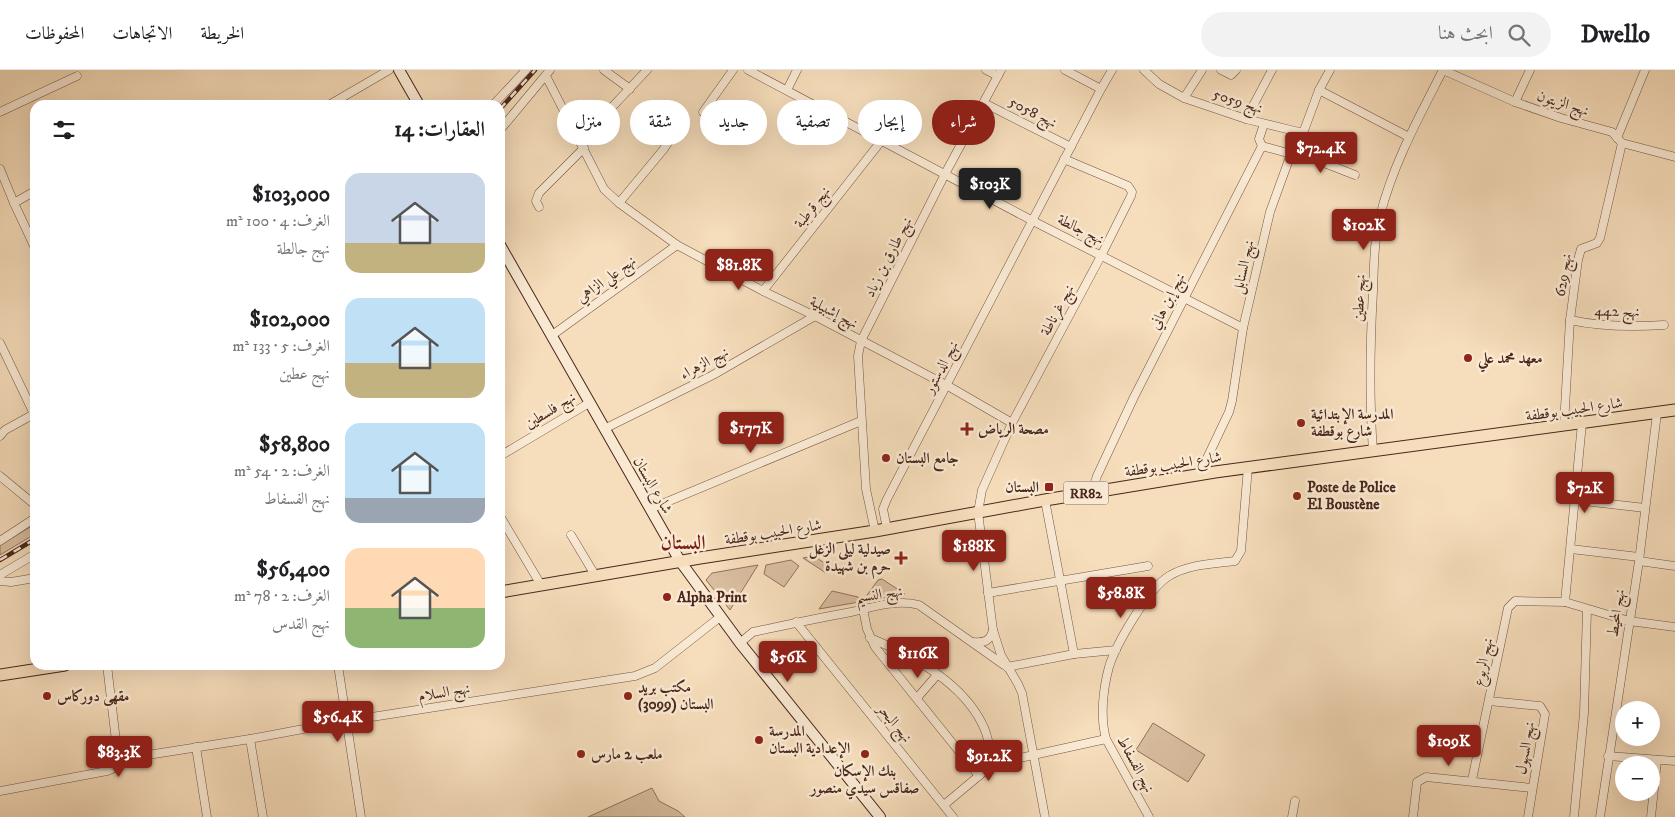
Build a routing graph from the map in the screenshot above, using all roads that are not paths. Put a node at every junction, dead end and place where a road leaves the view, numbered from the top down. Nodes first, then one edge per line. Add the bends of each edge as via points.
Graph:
1 (389, 70) edge
2 (399, 70) edge
3 (526, 70) edge
4 (604, 70) edge
5 (647, 70) edge
6 (733, 70) edge
7 (748, 70) edge
8 (797, 70) edge
9 (986, 70) edge
10 (1065, 70) edge
11 (1112, 70) edge
12 (1144, 70) edge
13 (1202, 70) edge
14 (1220, 70) edge
15 (1236, 70) edge
16 (1272, 70) edge
17 (1330, 70) edge
18 (1443, 70) edge
19 (1530, 70) edge
20 (1645, 70) edge
21 (548, 73) edge
22 (999, 73) edge
23 (77, 76) dead end
24 (630, 89) junction
25 (1101, 89) junction
26 (787, 90) junction
27 (1320, 90) junction
28 (1184, 98) junction
29 (338, 100) edge
30 (416, 100) edge
31 (498, 100) edge
32 (561, 100) edge
33 (620, 100) edge
34 (711, 100) edge
35 (986, 100) edge
36 (1515, 102) junction
37 (995, 109) edge
38 (0, 112) edge
39 (1246, 120) junction
40 (505, 124) edge
41 (1264, 124) junction
42 (858, 127) edge
43 (1303, 133) junction
44 (1409, 137) junction
45 (1620, 141) junction
46 (581, 145) edge
47 (582, 145) edge
48 (666, 145) edge
49 (878, 145) edge
50 (891, 145) edge
51 (961, 145) edge
52 (1262, 146) junction
53 (1071, 147) junction
54 (1294, 153) junction
55 (1675, 158) edge
56 (1064, 159) junction
57 (0, 169) edge
58 (945, 174) junction
59 (1355, 175) dead end
60 (30, 194) edge
61 (619, 203) junction
62 (14, 204) junction
63 (539, 207) dead end
64 (1033, 220) junction
65 (30, 238) edge
66 (677, 244) junction
67 (505, 254) edge
68 (1102, 254) junction
69 (763, 291) junction
70 (1184, 299) junction
71 (815, 316) junction
72 (1570, 320) junction
73 (1664, 326) dead end
74 (1243, 328) junction
75 (551, 336) junction
76 (861, 341) junction
77 (0, 343) edge
78 (948, 386) junction
79 (589, 403) junction
80 (30, 405) edge
81 (1675, 410) edge
82 (1656, 412) junction
83 (30, 418) edge
84 (862, 421) junction
85 (1582, 423) junction
86 (1012, 424) junction
87 (1564, 425) junction
88 (604, 429) junction
89 (0, 436) edge
90 (1373, 451) junction
91 (505, 453) edge
92 (1248, 468) junction
93 (0, 476) edge
94 (1199, 476) junction
95 (1092, 492) junction
96 (1045, 500) junction
97 (1575, 500) junction
98 (30, 501) edge
99 (650, 508) junction
100 (1645, 508) junction
101 (978, 512) junction
102 (30, 521) edge
103 (505, 524) edge
104 (887, 529) junction
105 (875, 531) junction
106 (572, 535) dead end
107 (0, 541) edge
108 (1571, 549) junction
109 (30, 557) edge
110 (1639, 559) junction
111 (680, 561) junction
112 (1148, 566) dead end
113 (1675, 566) edge
114 (0, 575) edge
115 (595, 575) junction
116 (30, 579) edge
117 (0, 581) edge
118 (1061, 582) junction
119 (542, 585) junction
120 (505, 591) edge
121 (988, 593) junction
122 (1565, 602) junction
123 (863, 609) junction
124 (1587, 610) junction
125 (720, 616) junction
126 (1629, 621) junction
127 (796, 622) junction
128 (1675, 627) edge
129 (994, 630) junction
130 (870, 638) junction
131 (973, 642) junction
132 (740, 643) junction
133 (1116, 650) junction
134 (1074, 654) junction
135 (1007, 667) junction
136 (32, 670) edge
137 (108, 670) edge
138 (339, 670) edge
139 (0, 675) edge
140 (937, 675) junction
141 (917, 698) junction
142 (1488, 701) junction
143 (346, 721) junction
144 (250, 739) junction
145 (1106, 739) junction
146 (196, 747) junction
147 (154, 754) dead end
148 (1033, 755) junction
149 (1608, 756) junction
150 (1615, 757) edge
151 (1660, 760) edge
152 (1675, 762) edge
153 (993, 764) junction
154 (979, 776) junction
155 (1472, 780) junction
156 (1532, 788) junction
157 (0, 791) edge
158 (1295, 801) dead end
159 (1653, 801) edge
160 (944, 805) junction
161 (207, 817) edge
162 (264, 817) edge
163 (361, 817) edge
164 (880, 817) edge
165 (954, 817) edge
166 (1045, 817) edge
167 (1149, 817) edge
168 (1292, 817) edge
169 (1413, 817) edge
170 (1528, 817) edge
171 (1574, 817) edge
172 (1600, 817) edge
173 (1651, 817) edge

1 - 29 street
2 - 30 main road
3 - 31 street
4 - 24 street
5 - 24 street
6 - 34 street
7 - 26 street, نهج جالطة
8 - 26 street
9 - 22 street
10 - 25 street
11 - 25 street, نهج الدستور
12 - 28 street, نهج 5059 via 1159,84
13 - 28 street
14 - 15 street via 1231,75
16 - 39 street
17 - 27 street, نهج السنابل
18 - 36 street, نهج الزيتون
18 - 44 street, نهج عطين
19 - 36 street
20 - 45 street
21 - 32 street, نهج إشبيلية
21 - 40 street
22 - 35 street, نهج طارق بن زياد
23 - 38 street
24 - 33 street
25 - 53 street, نهج الدستور
26 - 42 street, نهج جالطة
27 - 43 street, نهج السنابل
27 - 44 street
28 - 39 street, نهج 5059
36 - 45 street, نهج الزيتون via 1612,132
37 - 53 street, نهج 5058
39 - 41 street, نهج 5059
41 - 43 street, نهج 5059
41 - 52 street, نهج إبن هاني via 1260,139
43 - 54 street, نهج السنابل
44 - 90 street, نهج عطين via 1384,201 1377,230 1369,384
45 - 55 street, نهج الزيتون
45 - 72 street, نهج 629 via 1600,238 1597,243 1581,249
46 - 63 street via 539,193 536,201
47 - 61 street, نهج إشبيلية via 604,189
48 - 61 street
49 - 69 street, نهج قرطبة
50 - 58 street, نهج جالطة
51 - 58 street, نهج طارق بن زياد
52 - 54 street
52 - 70 street, نهج إبن هاني
53 - 56 street, نهج الدستور
54 - 59 street
54 - 74 street, نهج السنابل via 1270,212
56 - 64 street, نهج الدستور
56 - 68 street, نهج غرناطة via 1131,189 1131,196
57 - 62 street
58 - 64 street, نهج جالطة
58 - 76 street, نهج طارق بن زياد
60 - 62 street
61 - 66 street, نهج إشبيلية
62 - 65 street
64 - 68 street, نهج جالطة
64 - 78 street, نهج الدستور
66 - 69 street, نهج إشبيلية
66 - 75 street, نهج علي الزاهي
67 - 75 main road, شارع البستان
68 - 70 street, نهج جالطة
68 - 86 street, نهج غرناطة
69 - 71 street, نهج إشبيلية
70 - 74 street, نهج جالطة
70 - 95 street, نهج إبن هاني via 1134,397
71 - 76 street, نهج إشبيلية
71 - 88 street, نهج الزهراء via 713,375
72 - 73 street, نهج 442 via 1625,328
72 - 87 street, نهج 629
74 - 94 street, نهج السنابل via 1229,412
75 - 79 main road, شارع البستان
76 - 78 street, نهج إشبيلية
76 - 84 street, نهج طارق بن زياد via 858,356
77 - 80 street
78 - 86 street, نهج إشبيلية
78 - 104 street, نهج الدستور via 883,509
79 - 88 main road, شارع البستان
79 - 91 street, نهج فلسطين
81 - 82 main road, شارع الحبيب بوقطفة / RR82
82 - 85 main road, شارع الحبيب بوقطفة / RR82
82 - 100 street, نهج المحيط
83 - 89 street
84 - 99 street
84 - 105 street, نهج طارق بن زياد via 866,489
85 - 87 main road, شارع الحبيب بوقطفة / RR82
85 - 97 street
86 - 101 street, نهج غرناطة via 982,490
87 - 90 main road, شارع الحبيب بوقطفة / RR82
88 - 99 main road, شارع البستان
90 - 92 main road, شارع الحبيب بوقطفة / RR82
92 - 94 main road, شارع الحبيب بوقطفة / RR82
92 - 133 street, نهج الفسفاط via 1241,552 1235,561 1191,566 1170,576 1143,604
93 - 98 street
94 - 95 main road, شارع الحبيب بوقطفة / RR82
95 - 96 main road, شارع الحبيب بوقطفة / RR82
96 - 101 main road, شارع الحبيب بوقطفة / RR82
96 - 118 street
97 - 100 street
97 - 108 street
99 - 111 main road, شارع البستان
100 - 110 street, نهج المحيط
101 - 104 main road, شارع الحبيب بوقطفة / RR82
101 - 121 street, نهج غرناطة
102 - 107 street
103 - 119 street
104 - 105 main road, شارع الحبيب بوقطفة / RR82
105 - 111 main road, شارع الحبيب بوقطفة / RR82
106 - 115 street
108 - 110 street
108 - 122 street
109 - 114 street
110 - 113 street
110 - 126 street, نهج المحيط
111 - 115 main road, شارع الحبيب بوقطفة / RR82
111 - 125 main road, شارع البستان
112 - 118 street
115 - 119 main road, شارع الحبيب بوقطفة / RR82
116 - 117 street
118 - 121 street
118 - 134 street
119 - 120 main road, شارع الحبيب بوقطفة / RR82
121 - 129 street, نهج غرناطة
122 - 124 street, نهج الربوع
122 - 142 street, نهج الربوع via 1515,601 1508,608
123 - 127 street, نهج النسيم
123 - 130 street
123 - 131 street, نهج النسيم via 904,602 919,605
124 - 126 street, نهج الربوع
124 - 171 street via 1584,713
125 - 132 main road, شارع البستان
125 - 143 street, نهج السلام via 645,673
126 - 128 street, نهج الربوع
126 - 149 street, نهج المحيط
127 - 132 street, نهج النسيم via 753,632
127 - 160 street, نهج البحر
129 - 131 street via 986,642
129 - 135 street, نهج غرناطة
130 - 140 street via 892,646
130 - 141 street
131 - 135 street, نهج النسيم
132 - 164 main road, شارع البستان
133 - 134 street
133 - 145 street, نهج الفسفاط via 1109,667 1104,699
134 - 135 street
135 - 148 street via 1022,693
136 - 139 main road
137 - 157 street via 118,758 114,768
138 - 143 street
140 - 141 street
140 - 153 street via 969,702 985,730
141 - 154 street
142 - 155 street, نهج الربوع
142 - 156 street, نهج السهول via 1540,706 1545,714
143 - 144 street, نهج السلام
143 - 163 street
144 - 146 street, نهج السلام
144 - 162 street
145 - 148 street
145 - 167 street, نهج الفسفاط
146 - 147 street, نهج السلام
146 - 161 street
148 - 153 street
148 - 166 street
149 - 150 street
149 - 172 street, نهج المحيط
151 - 152 street
153 - 154 street
154 - 160 street
155 - 156 street
155 - 169 street via 1426,777 1418,782
156 - 170 street, نهج السهول
158 - 168 street
159 - 173 street
160 - 165 street, نهج البحر

